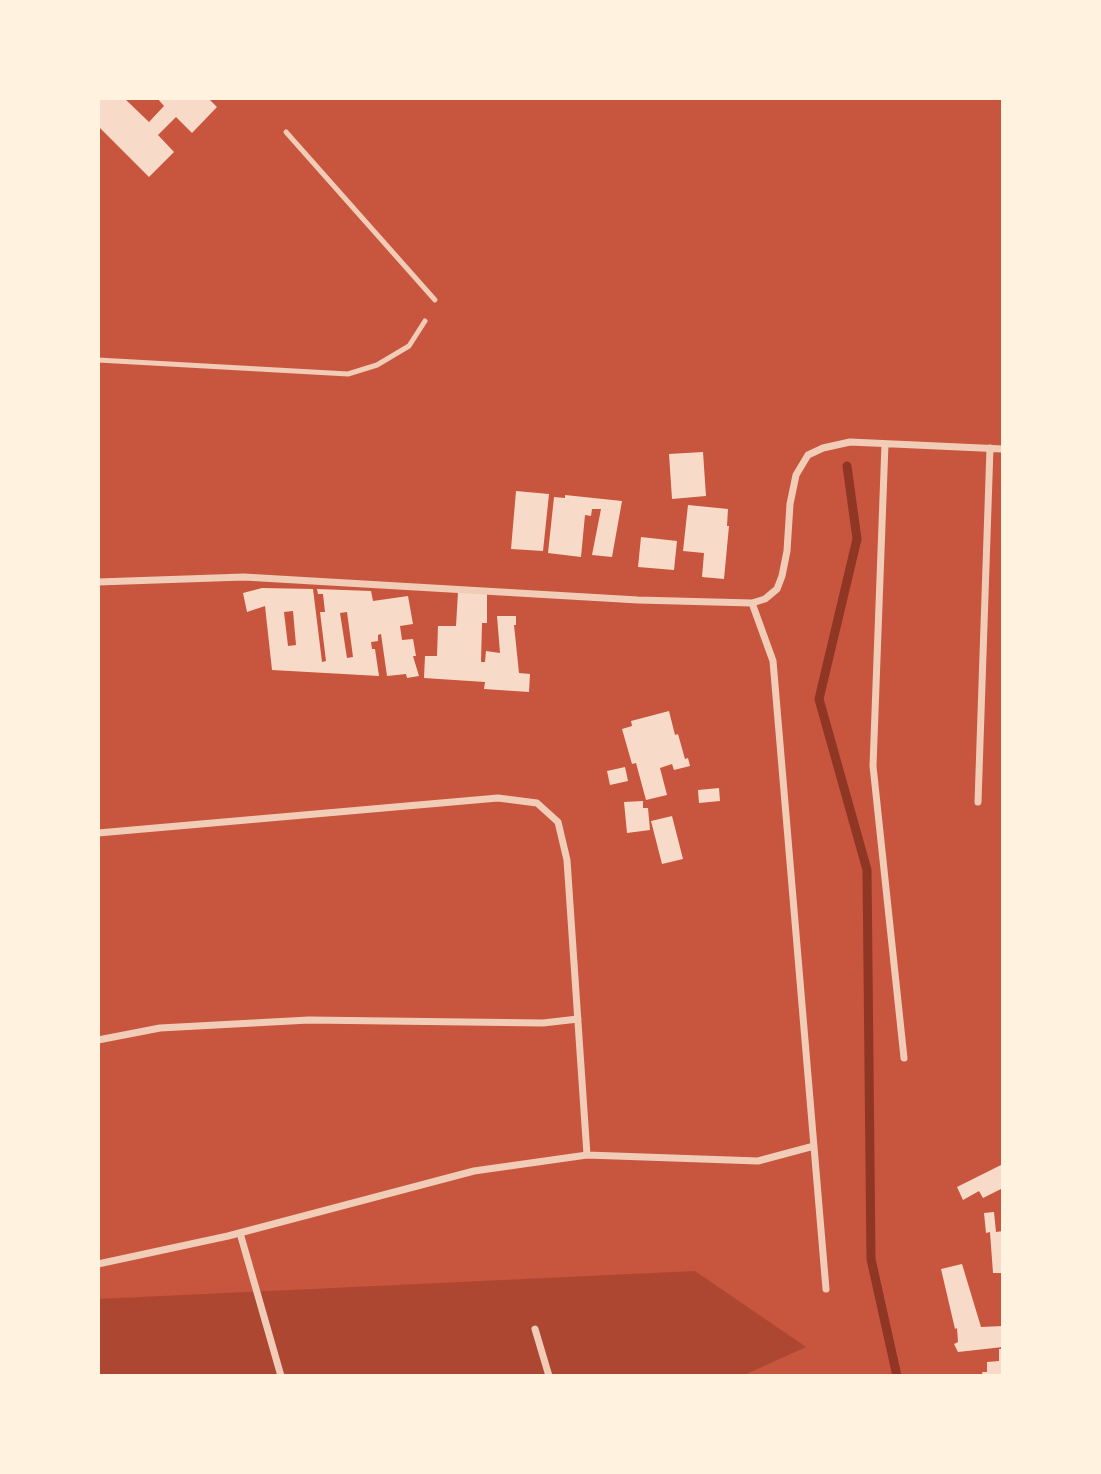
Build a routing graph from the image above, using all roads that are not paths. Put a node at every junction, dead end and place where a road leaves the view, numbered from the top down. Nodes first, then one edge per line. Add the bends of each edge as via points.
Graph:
1 (286, 132) dead end
2 (435, 300) dead end
3 (425, 321) dead end
4 (98, 360) edge
5 (885, 444) junction
6 (990, 448) junction
7 (1003, 449) edge
8 (98, 582) edge
9 (752, 603) junction
10 (978, 802) dead end
11 (98, 833) edge
12 (578, 1019) junction
13 (98, 1040) edge
14 (904, 1058) dead end
15 (814, 1146) junction
16 (587, 1155) junction
17 (240, 1233) junction
18 (98, 1264) edge
19 (826, 1289) dead end
20 (535, 1329) dead end
21 (282, 1376) edge
22 (549, 1376) edge

1 - 2 lane
3 - 4 lane via 409,346 377,365 348,374
5 - 6 street
5 - 9 street via 850,442 808,456 796,475 782,576 765,599
5 - 14 street via 873,766
6 - 7 street
6 - 10 street
8 - 9 street via 244,577
9 - 15 street via 773,661
11 - 12 street via 498,798 537,803 558,822 567,860
12 - 13 street via 543,1023 309,1020 160,1028
12 - 16 street
15 - 16 street via 758,1161
15 - 19 street
16 - 17 street via 474,1171
17 - 18 street
17 - 21 street
20 - 22 street

